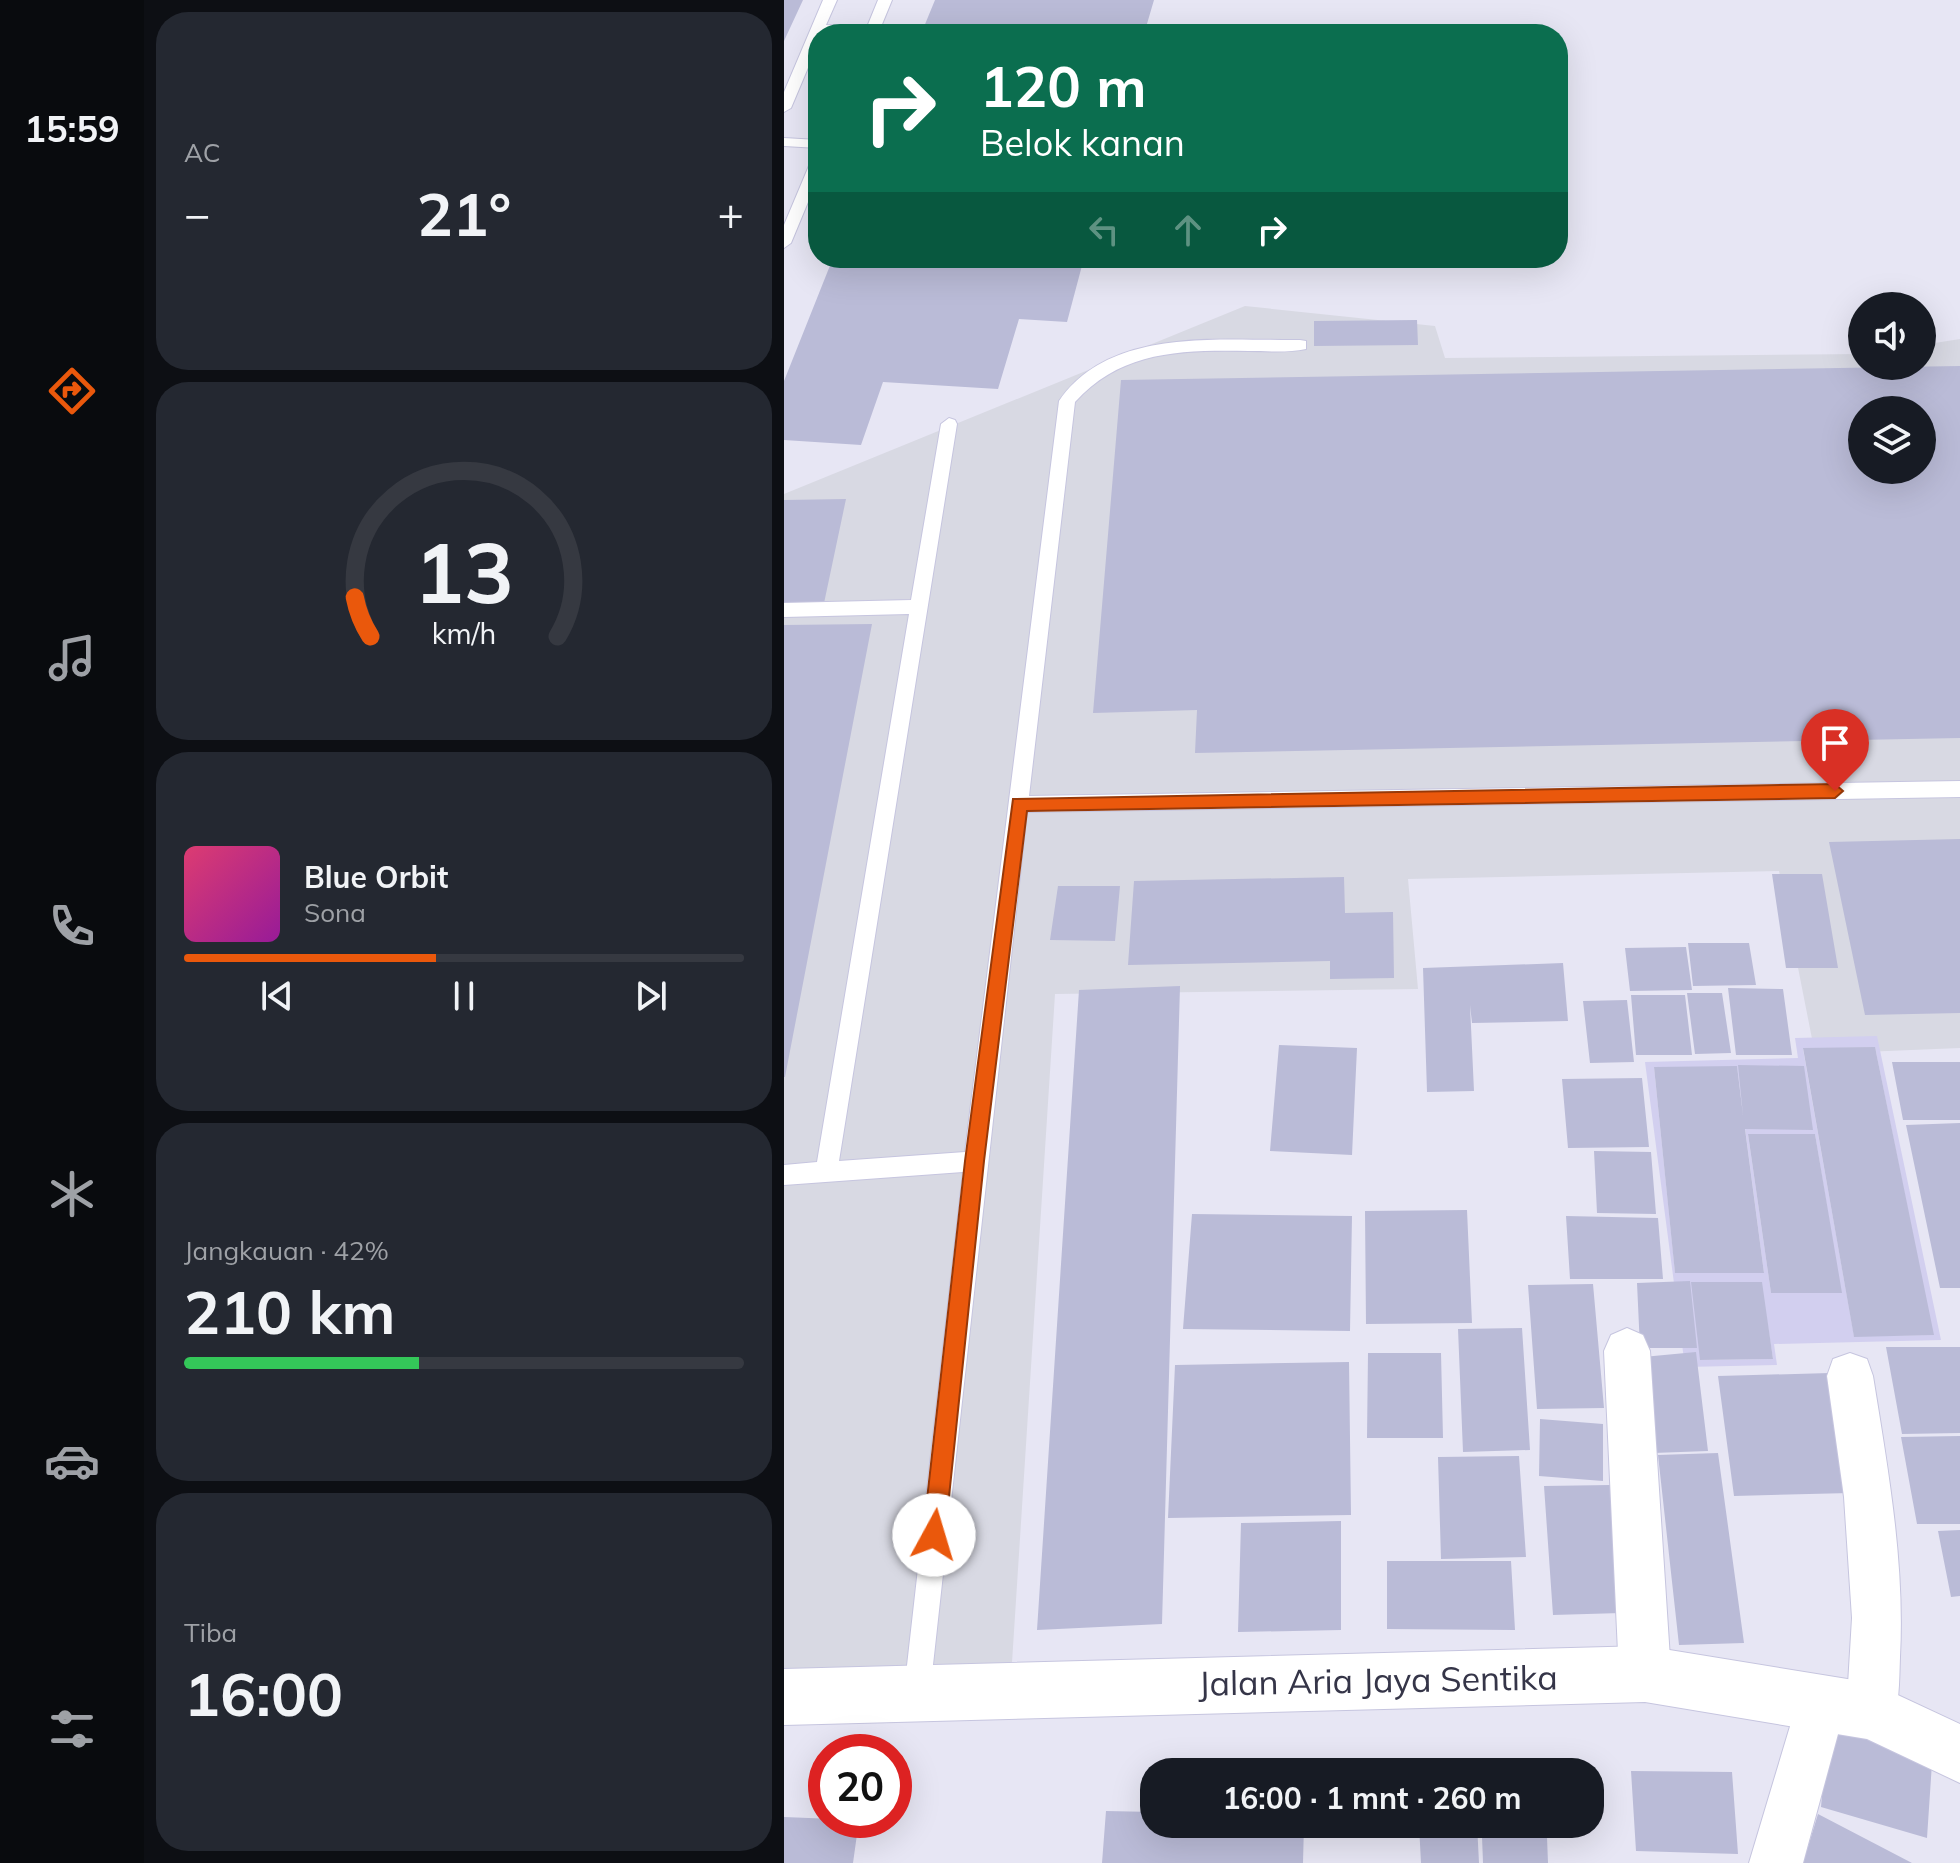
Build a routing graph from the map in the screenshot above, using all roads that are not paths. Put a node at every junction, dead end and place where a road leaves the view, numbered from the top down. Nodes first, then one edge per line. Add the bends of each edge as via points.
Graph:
1 (830, 0) edge
2 (885, 0) edge
3 (819, 24) edge
4 (875, 24) edge
5 (808, 51) edge
6 (784, 108) edge
7 (784, 142) edge
8 (808, 143) edge
9 (808, 185) edge
10 (784, 243) edge
11 (1300, 345) dead end
12 (949, 424) dead end
13 (916, 607) junction
14 (784, 610) edge
15 (1960, 789) edge
16 (1019, 804) junction
17 (975, 1161) junction
18 (826, 1172) junction
19 (784, 1175) edge
20 (1627, 1351) dead end
21 (1850, 1376) dead end
22 (1645, 1674) junction
23 (917, 1692) junction
24 (784, 1697) edge
25 (1846, 1706) junction
26 (1960, 1754) edge
27 (1776, 1863) edge

1 - 3 lane
2 - 4 lane
5 - 6 lane
7 - 8 lane
9 - 10 lane
11 - 16 lane via 1144,352 1096,371 1067,401
12 - 13 lane
13 - 14 lane
13 - 18 lane
15 - 16 lane
16 - 17 lane
17 - 18 lane
17 - 23 lane
18 - 19 lane
20 - 22 street
21 - 25 street via 1868,1497 1877,1618
22 - 23 street, Jalan Aria Jaya Sentika
22 - 25 street, Jalan Aria Jaya Sentika
23 - 24 street, Jalan Aria Jaya Sentika
25 - 26 street, Jalan Aria Jaya Sentika
25 - 27 street

